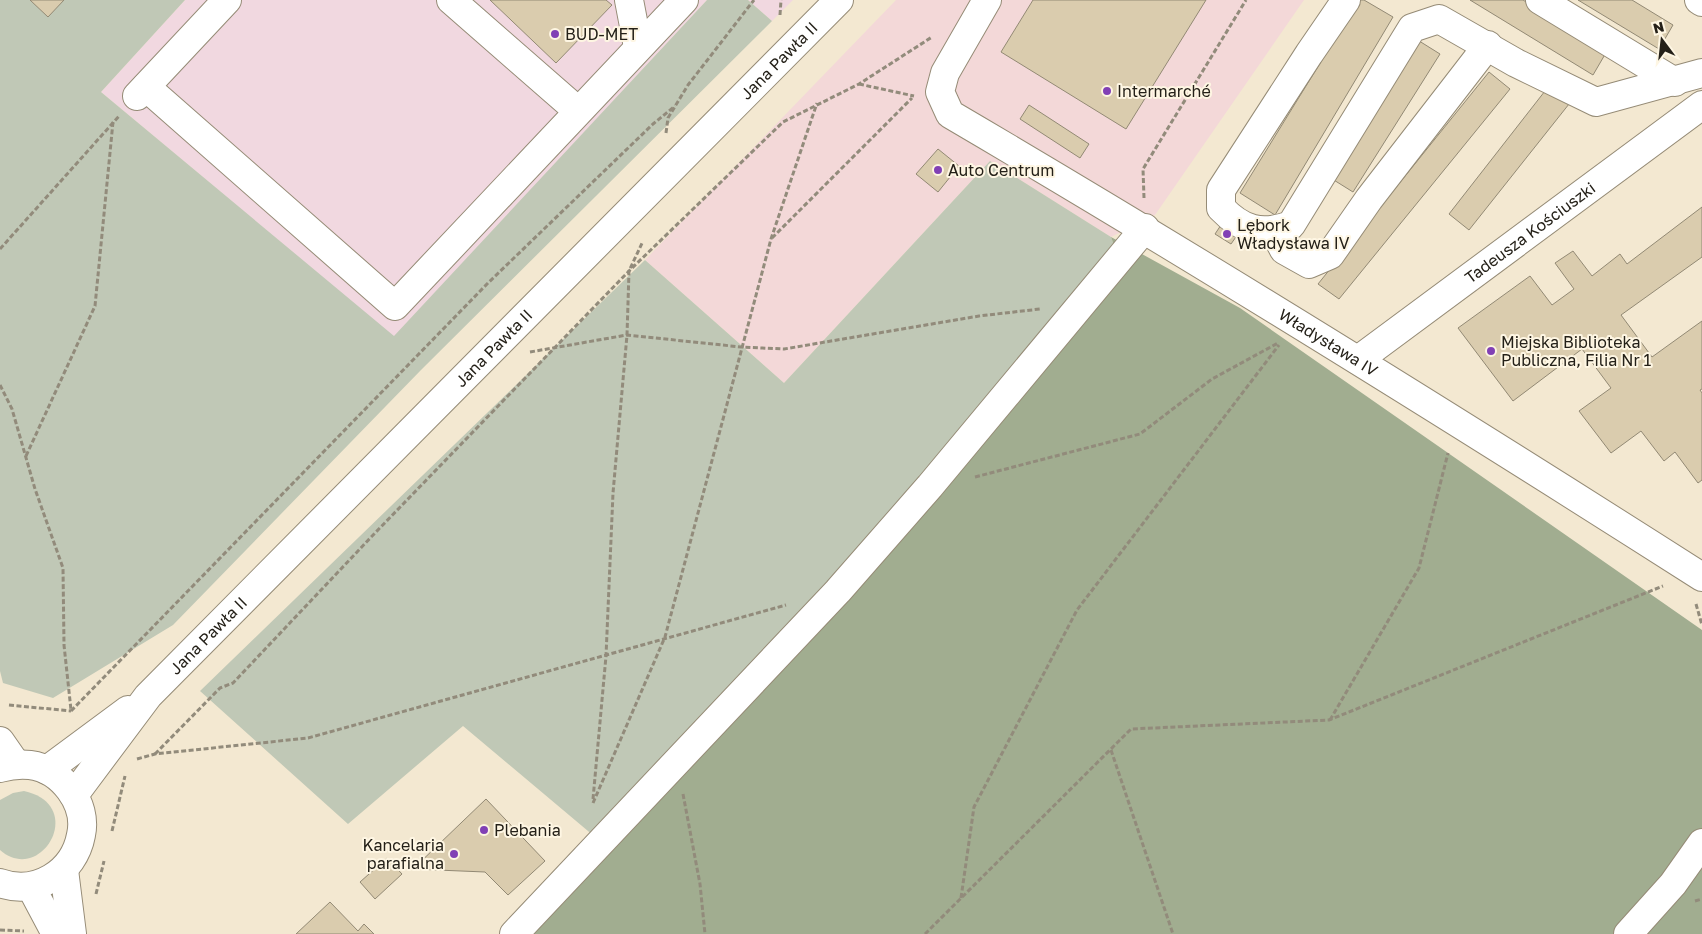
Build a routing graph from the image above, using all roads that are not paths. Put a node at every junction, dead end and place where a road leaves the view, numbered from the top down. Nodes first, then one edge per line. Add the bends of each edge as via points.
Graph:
1 (227, 0) edge
2 (451, 0) edge
3 (629, 0) edge
4 (684, 0) edge
5 (839, 0) edge
6 (987, 0) edge
7 (1346, 0) edge
8 (1540, 0) edge
9 (1488, 45) junction
10 (638, 47) junction
11 (1702, 73) edge
12 (1675, 82) junction
13 (1702, 105) edge
14 (578, 111) junction
15 (1145, 228) junction
16 (1274, 231) junction
17 (1358, 360) junction
18 (1702, 577) edge
19 (148, 696) junction
20 (0, 741) edge
21 (8, 766) edge
22 (47, 770) junction
23 (74, 795) junction
24 (1702, 843) edge
25 (64, 870) junction
26 (0, 883) edge
27 (32, 886) junction
28 (56, 934) edge
29 (72, 934) edge
30 (514, 934) edge
31 (1628, 934) edge

1 - 14 street via 142,91 395,306
2 - 14 street
3 - 10 street
4 - 10 street
5 - 19 street, Jana Pawła II
6 - 15 street, Władysława IV via 945,73 940,92 947,119
7 - 16 street via 1221,190 1220,208 1233,220 1250,229
8 - 12 street
9 - 12 street via 1516,63 1596,102
9 - 16 street via 1439,19 1412,28 1291,225
9 - 16 street via 1330,254 1309,264 1284,250
10 - 14 street
11 - 12 street
13 - 17 street, Tadeusza Kościuszki
15 - 17 street, Władysława IV
15 - 30 street via 832,598
17 - 18 street, Władysława IV
19 - 22 street, Jana Pawła II
19 - 23 street, Jana Pawła II
20 - 21 street
21 - 22 street via 32,765
22 - 23 street via 63,780
23 - 25 street via 81,814 82,834 76,854
24 - 31 street via 1673,884
25 - 27 street
25 - 29 street
26 - 27 street
27 - 28 street

